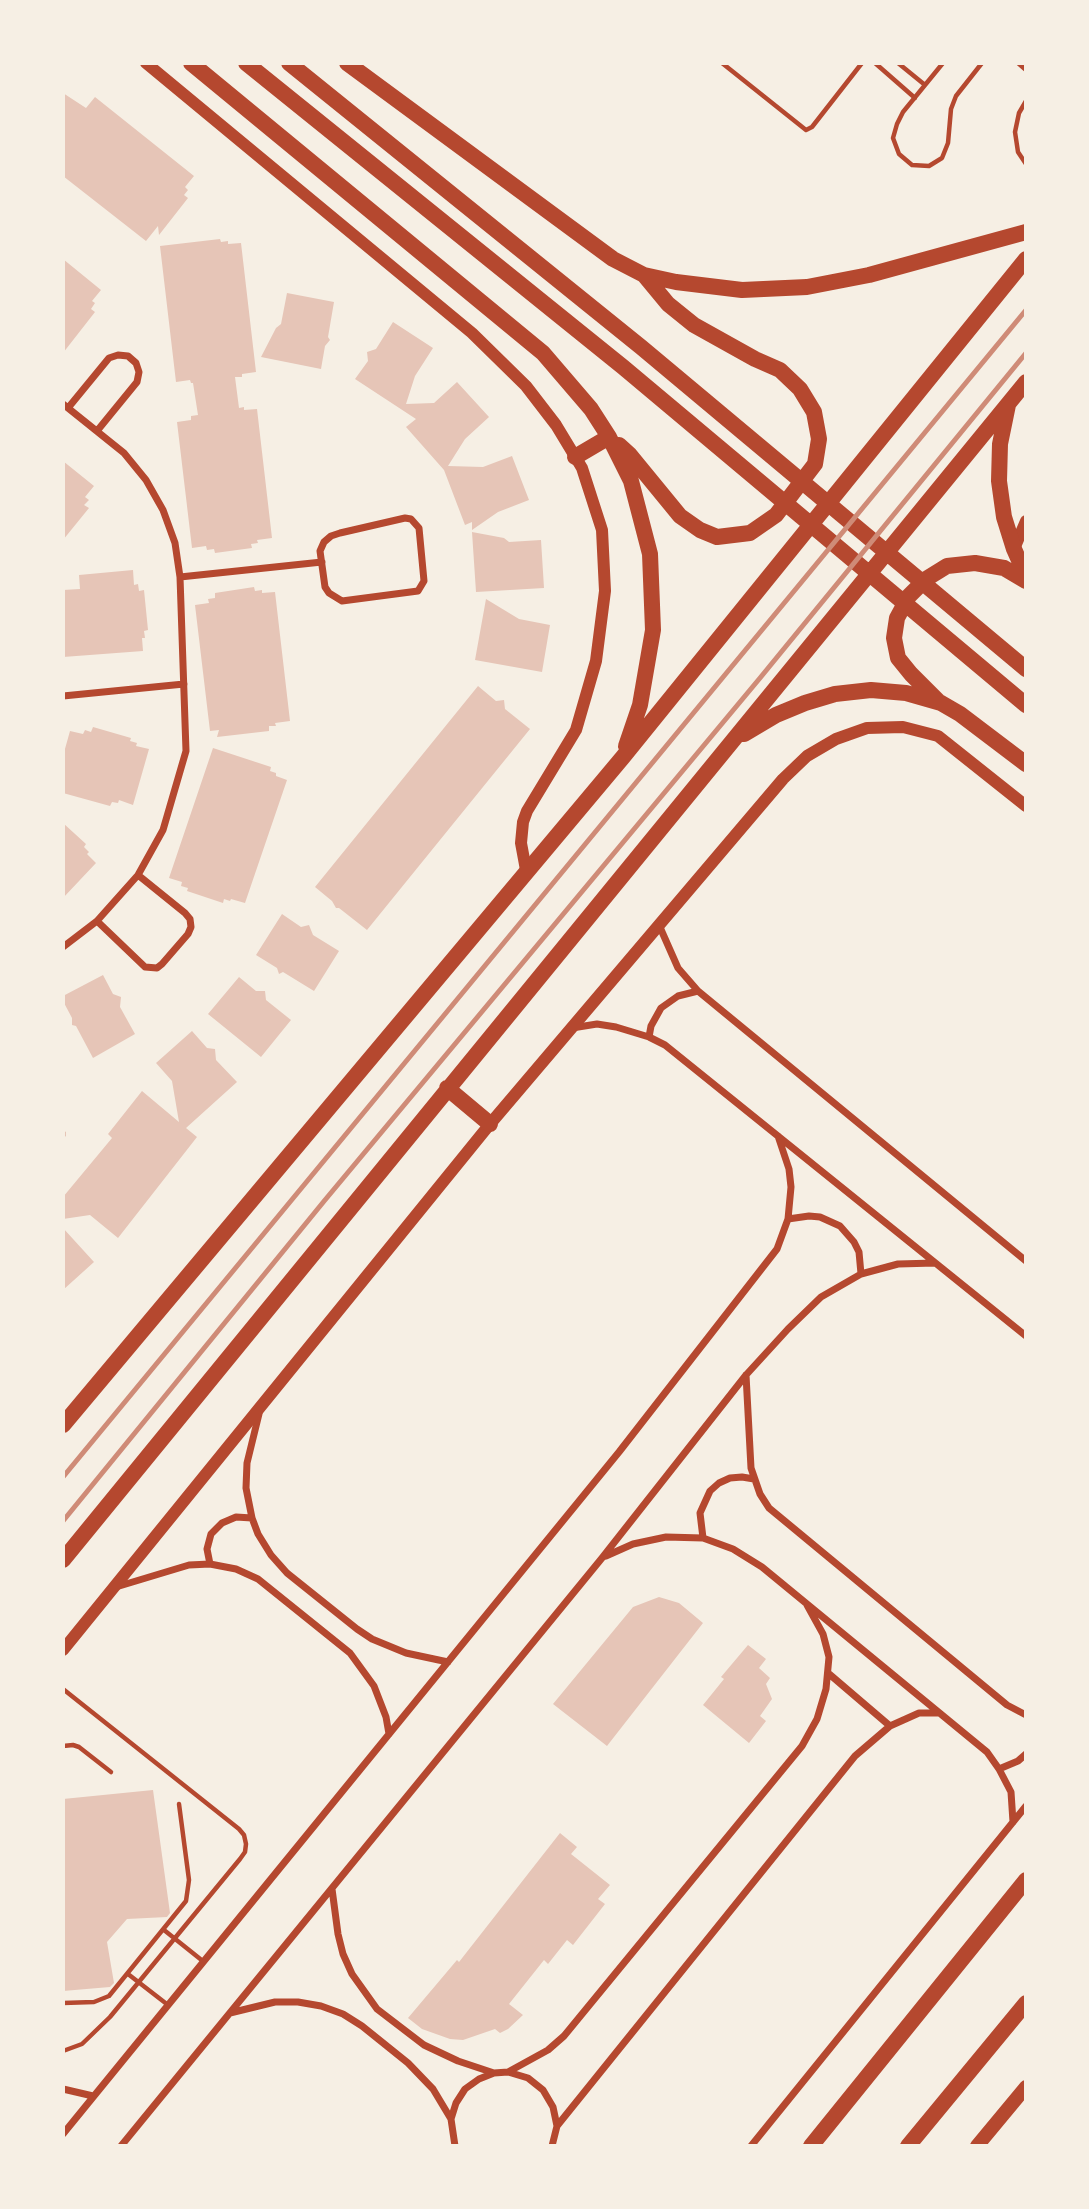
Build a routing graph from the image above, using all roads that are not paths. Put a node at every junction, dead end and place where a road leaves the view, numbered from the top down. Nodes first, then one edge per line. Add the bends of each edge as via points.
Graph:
1 (146, 63) edge
2 (191, 63) edge
3 (246, 63) edge
4 (289, 63) edge
5 (347, 63) edge
6 (722, 63) edge
7 (863, 63) edge
8 (875, 63) edge
9 (898, 63) edge
10 (943, 63) edge
11 (982, 63) edge
12 (1018, 63) edge
13 (1026, 70) edge
14 (925, 85) junction
15 (915, 98) junction
16 (1026, 101) edge
17 (1026, 164) edge
18 (1026, 232) edge
19 (1026, 259) edge
20 (645, 275) junction
21 (1026, 383) edge
22 (1009, 403) junction
23 (65, 406) edge
24 (97, 431) junction
25 (609, 437) junction
26 (575, 457) junction
27 (1026, 521) edge
28 (1014, 550) junction
29 (321, 562) junction
30 (180, 577) junction
31 (1026, 578) edge
32 (1026, 669) edge
33 (184, 684) junction
34 (63, 696) edge
35 (941, 703) junction
36 (1026, 705) edge
37 (736, 739) junction
38 (623, 757) junction
39 (1026, 764) edge
40 (1026, 806) edge
41 (526, 870) junction
42 (138, 875) junction
43 (97, 921) junction
44 (659, 925) junction
45 (63, 947) edge
46 (698, 990) junction
47 (572, 1028) junction
48 (649, 1037) junction
49 (447, 1088) junction
50 (490, 1124) junction
51 (778, 1136) junction
52 (788, 1219) junction
53 (1026, 1261) edge
54 (935, 1263) junction
55 (861, 1274) junction
56 (1026, 1336) edge
57 (746, 1375) junction
58 (260, 1408) junction
59 (63, 1425) edge
60 (754, 1479) junction
61 (252, 1518) junction
62 (703, 1538) junction
63 (602, 1558) junction
64 (63, 1560) edge
65 (210, 1564) junction
66 (115, 1587) junction
67 (807, 1605) junction
68 (63, 1650) edge
69 (448, 1662) junction
70 (828, 1673) junction
71 (63, 1689) edge
72 (939, 1713) junction
73 (1026, 1714) edge
74 (890, 1726) junction
75 (389, 1734) junction
76 (63, 1746) edge
77 (1026, 1754) edge
78 (999, 1769) junction
79 (111, 1772) dead end
80 (180, 1804) dead end
81 (1026, 1806) edge
82 (1013, 1822) junction
83 (1026, 1880) edge
84 (332, 1889) junction
85 (164, 1930) junction
86 (175, 1938) junction
87 (204, 1962) junction
88 (128, 1974) junction
89 (139, 1982) junction
90 (63, 2003) edge
91 (1026, 2003) edge
92 (168, 2006) junction
93 (229, 2013) junction
94 (63, 2052) edge
95 (495, 2073) junction
96 (509, 2073) junction
97 (1026, 2087) edge
98 (63, 2089) edge
99 (93, 2096) junction
100 (451, 2119) junction
101 (556, 2126) junction
102 (63, 2134) edge
103 (121, 2146) edge
104 (455, 2146) edge
105 (552, 2146) edge
106 (751, 2146) edge
107 (811, 2146) edge
108 (908, 2146) edge
109 (977, 2146) edge

1 - 26 street via 472,333 526,386
2 - 25 main road via 543,353
3 - 36 main road via 623,367
4 - 32 main road via 640,347
5 - 20 main road via 613,259
6 - 7 lane via 806,130
8 - 15 lane
9 - 14 lane
10 - 14 lane
11 - 15 lane via 956,96 948,143 942,158 929,166 912,165 898,154 893,138 903,112
12 - 13 lane
14 - 15 lane
16 - 17 lane via 1015,132 1018,152
18 - 20 main road via 807,287 742,290
19 - 38 main road
20 - 25 main road via 668,304 694,325 780,370 800,389 814,412 815,464 776,516 750,533 718,537 680,516 630,455
21 - 22 main road
22 - 28 main road via 1000,444 999,481
22 - 37 main road
23 - 24 street
23 - 24 street via 109,358 128,356 136,363 137,382
24 - 30 street via 124,453 158,500 174,543
25 - 26 main road
25 - 38 main road via 631,481 650,554 653,630 640,705
26 - 41 street via 602,530 605,591 596,662 576,730 523,822
27 - 28 street
28 - 31 main road
29 - 29 street via 325,587 342,601 413,593 424,581 419,528 411,519 331,536 320,551
29 - 30 street
30 - 33 street
31 - 35 main road via 975,563 947,566 909,596 897,618 898,658
33 - 34 street
33 - 42 street via 186,751 163,830
35 - 37 main road via 883,691 835,694 776,715
35 - 39 main road
37 - 49 main road
38 - 41 main road
40 - 44 street via 938,736 903,727 867,728 807,756
41 - 59 main road
42 - 43 street
42 - 43 street via 190,919 188,934 162,964 145,968
43 - 45 street
44 - 46 street via 678,968
44 - 47 street
46 - 48 street via 678,996 661,1009
46 - 53 street
47 - 48 street via 597,1024
47 - 50 street
48 - 51 street
49 - 50 main road
49 - 64 main road
50 - 58 street
51 - 52 street via 789,1169
51 - 54 street
52 - 55 street via 820,1217 840,1226 859,1252
52 - 69 street via 777,1249
54 - 55 street via 898,1264
54 - 56 street
55 - 57 street via 821,1297
57 - 60 street
57 - 63 street
58 - 61 street via 247,1463
58 - 66 street
60 - 62 street via 730,1478 710,1491 700,1513
60 - 73 street via 769,1508 1007,1705
61 - 65 street via 236,1517 216,1528 207,1549
61 - 69 street via 258,1535 287,1573 357,1629 406,1653
62 - 63 street via 633,1544
62 - 67 street via 762,1567
63 - 84 street
65 - 66 street via 189,1565
65 - 75 street via 258,1579 351,1653 377,1693
66 - 68 street
67 - 70 street via 823,1634
67 - 72 street
69 - 75 street
70 - 74 street
70 - 96 street via 817,1719 802,1746 564,2036
71 - 86 lane via 244,1835 245,1852
72 - 74 street via 919,1713
72 - 78 street via 987,1752
74 - 101 street via 855,1756
75 - 87 street
76 - 79 lane via 79,1747
77 - 78 street
78 - 82 street via 1011,1792
80 - 85 lane via 189,1891 181,1910
81 - 82 street
82 - 106 street
83 - 107 main road
84 - 93 street
84 - 95 street via 344,1954 377,2009 424,2045
85 - 86 lane
85 - 88 lane
86 - 87 lane
86 - 89 lane
87 - 92 street
88 - 89 lane
88 - 90 lane via 102,2000
89 - 92 lane
89 - 94 lane via 97,2032
91 - 108 main road
92 - 99 street
93 - 100 street via 275,2002 299,2002 343,2014 408,2063 444,2104
93 - 103 street
95 - 96 street
95 - 100 street via 465,2089
96 - 101 street via 527,2078 543,2090 553,2107
97 - 109 main road
98 - 99 street
99 - 102 street
100 - 104 street
101 - 105 street

